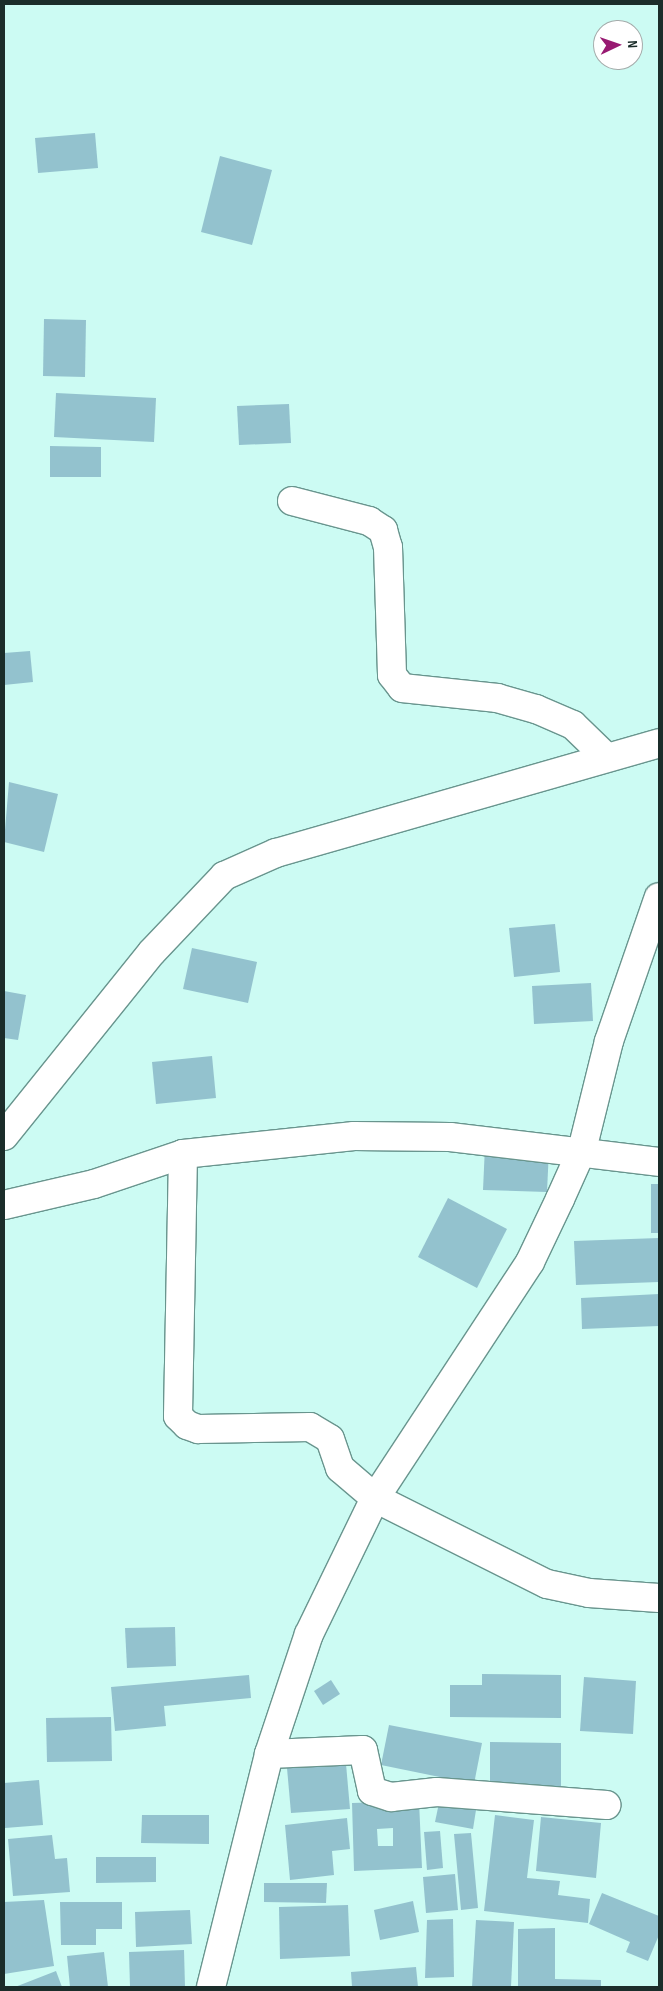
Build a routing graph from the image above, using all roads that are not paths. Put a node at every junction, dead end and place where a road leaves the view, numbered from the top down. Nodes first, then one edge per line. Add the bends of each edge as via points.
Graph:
1 (292, 501) dead end
2 (659, 743) edge
3 (606, 757) junction
4 (659, 897) edge
5 (4, 1136) edge
6 (582, 1150) junction
7 (183, 1154) junction
8 (659, 1162) edge
9 (4, 1205) edge
10 (375, 1498) junction
11 (659, 1598) edge
12 (269, 1754) junction
13 (607, 1805) dead end
14 (211, 1987) edge

1 - 3 street via 369,521 383,530 388,547 392,675 402,688 497,698 536,709 573,725
2 - 3 street
3 - 5 street via 276,853 224,876 152,952
4 - 6 street via 609,1041
6 - 7 street via 450,1137 354,1136
6 - 8 street
6 - 10 street via 530,1262
7 - 9 street via 94,1184
7 - 10 street via 178,1416 198,1429 310,1427 330,1439 340,1468
10 - 11 street via 547,1584 589,1593
10 - 12 street via 309,1634
12 - 13 street via 363,1750 372,1791 391,1797 437,1792
12 - 14 street

